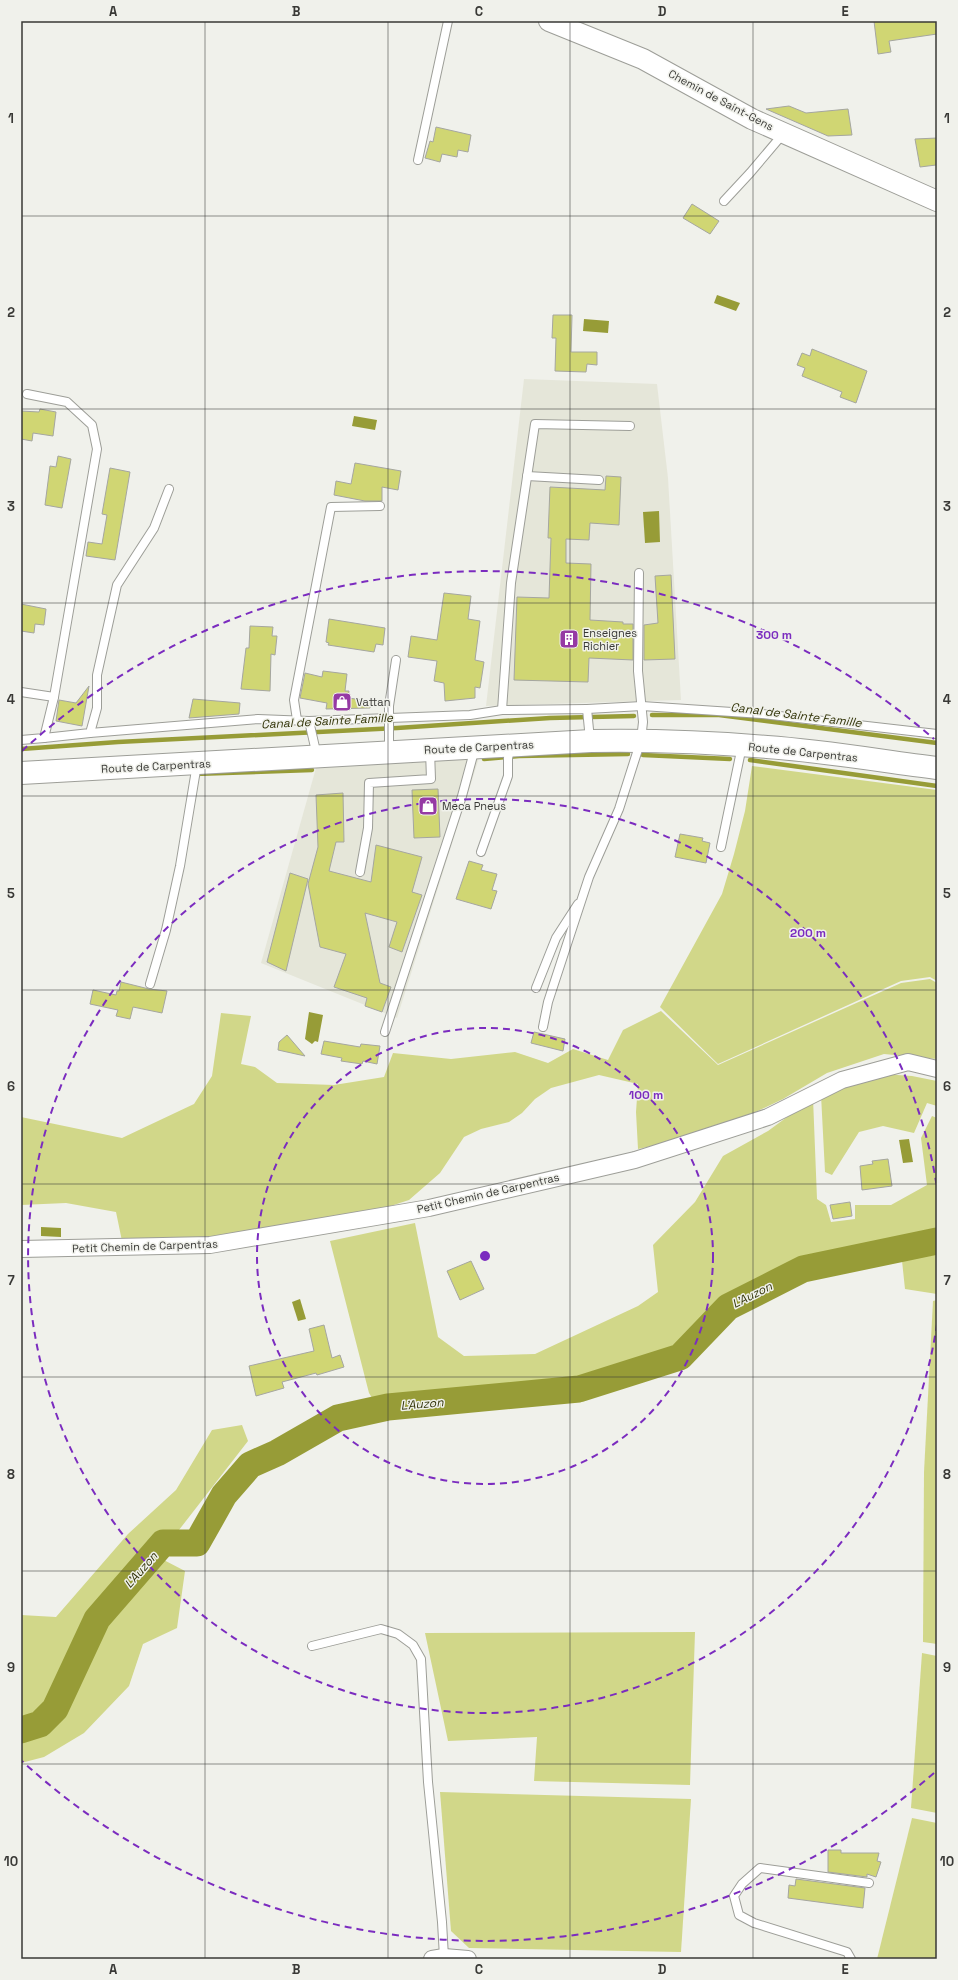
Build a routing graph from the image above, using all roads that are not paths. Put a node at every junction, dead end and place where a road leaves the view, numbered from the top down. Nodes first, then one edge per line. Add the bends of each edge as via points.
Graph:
1 (448, 21) edge
2 (549, 21) edge
3 (784, 132) junction
4 (418, 160) dead end
5 (724, 201) dead end
6 (937, 201) edge
7 (27, 394) dead end
8 (630, 426) dead end
9 (527, 476) junction
10 (599, 480) dead end
11 (169, 489) dead end
12 (380, 506) dead end
13 (639, 573) dead end
14 (396, 660) dead end
15 (21, 692) edge
16 (54, 697) junction
17 (642, 706) junction
18 (587, 709) junction
19 (502, 710) junction
20 (389, 719) junction
21 (296, 720) junction
22 (309, 721) junction
23 (90, 733) junction
24 (937, 734) edge
25 (44, 738) junction
26 (21, 740) edge
27 (641, 740) junction
28 (590, 741) junction
29 (742, 745) junction
30 (511, 746) junction
31 (475, 748) junction
32 (430, 750) junction
33 (389, 752) junction
34 (317, 757) junction
35 (197, 763) junction
36 (937, 768) edge
37 (21, 773) edge
38 (721, 847) dead end
39 (481, 852) dead end
40 (360, 872) dead end
41 (583, 896) junction
42 (150, 984) dead end
43 (536, 988) dead end
44 (543, 1027) dead end
45 (384, 1032) dead end
46 (937, 1069) edge
47 (21, 1249) edge
48 (312, 1646) dead end
49 (869, 1883) dead end
50 (438, 1958) edge
51 (468, 1959) edge
52 (851, 1959) edge

1 - 4 lane
2 - 3 street, Chemin de Saint-Gens via 643,59 752,119
3 - 5 lane
3 - 6 street, Chemin de Saint-Gens
7 - 16 lane via 67,402 92,425 97,449
8 - 9 lane via 535,424
9 - 10 lane
9 - 19 lane via 511,583
11 - 23 lane via 154,528 116,585 97,675 96,708
12 - 21 lane via 331,507 294,700
13 - 17 lane via 638,671
14 - 20 lane
15 - 16 lane
16 - 25 lane
17 - 18 lane
17 - 24 lane via 762,714
17 - 27 lane
18 - 19 lane
18 - 28 lane
19 - 20 lane via 470,715
20 - 22 lane
20 - 33 lane
21 - 22 lane
21 - 23 lane via 258,719
22 - 34 lane
23 - 25 lane
25 - 26 lane
27 - 28 main road, Route de Carpentras
27 - 29 main road, Route de Carpentras
27 - 41 lane via 620,809
28 - 30 main road, Route de Carpentras
29 - 36 main road, Route de Carpentras
29 - 38 lane
30 - 31 main road, Route de Carpentras
30 - 39 lane via 508,776
31 - 32 main road, Route de Carpentras
31 - 45 lane via 462,796
32 - 33 main road, Route de Carpentras
32 - 40 lane via 431,779 369,783 368,828
33 - 34 main road, Route de Carpentras
34 - 35 main road, Route de Carpentras
35 - 37 main road, Route de Carpentras
35 - 42 lane via 180,866 166,930
41 - 43 lane via 556,938
41 - 44 lane via 548,1002
46 - 47 street, Petit Chemin de Carpentras via 908,1062 842,1080 768,1117 634,1160 429,1208 210,1245
48 - 50 lane via 381,1629 398,1634 413,1645 421,1659 428,1782 442,1922
49 - 52 lane via 760,1868 742,1884 734,1896 739,1916 847,1952
50 - 51 street

